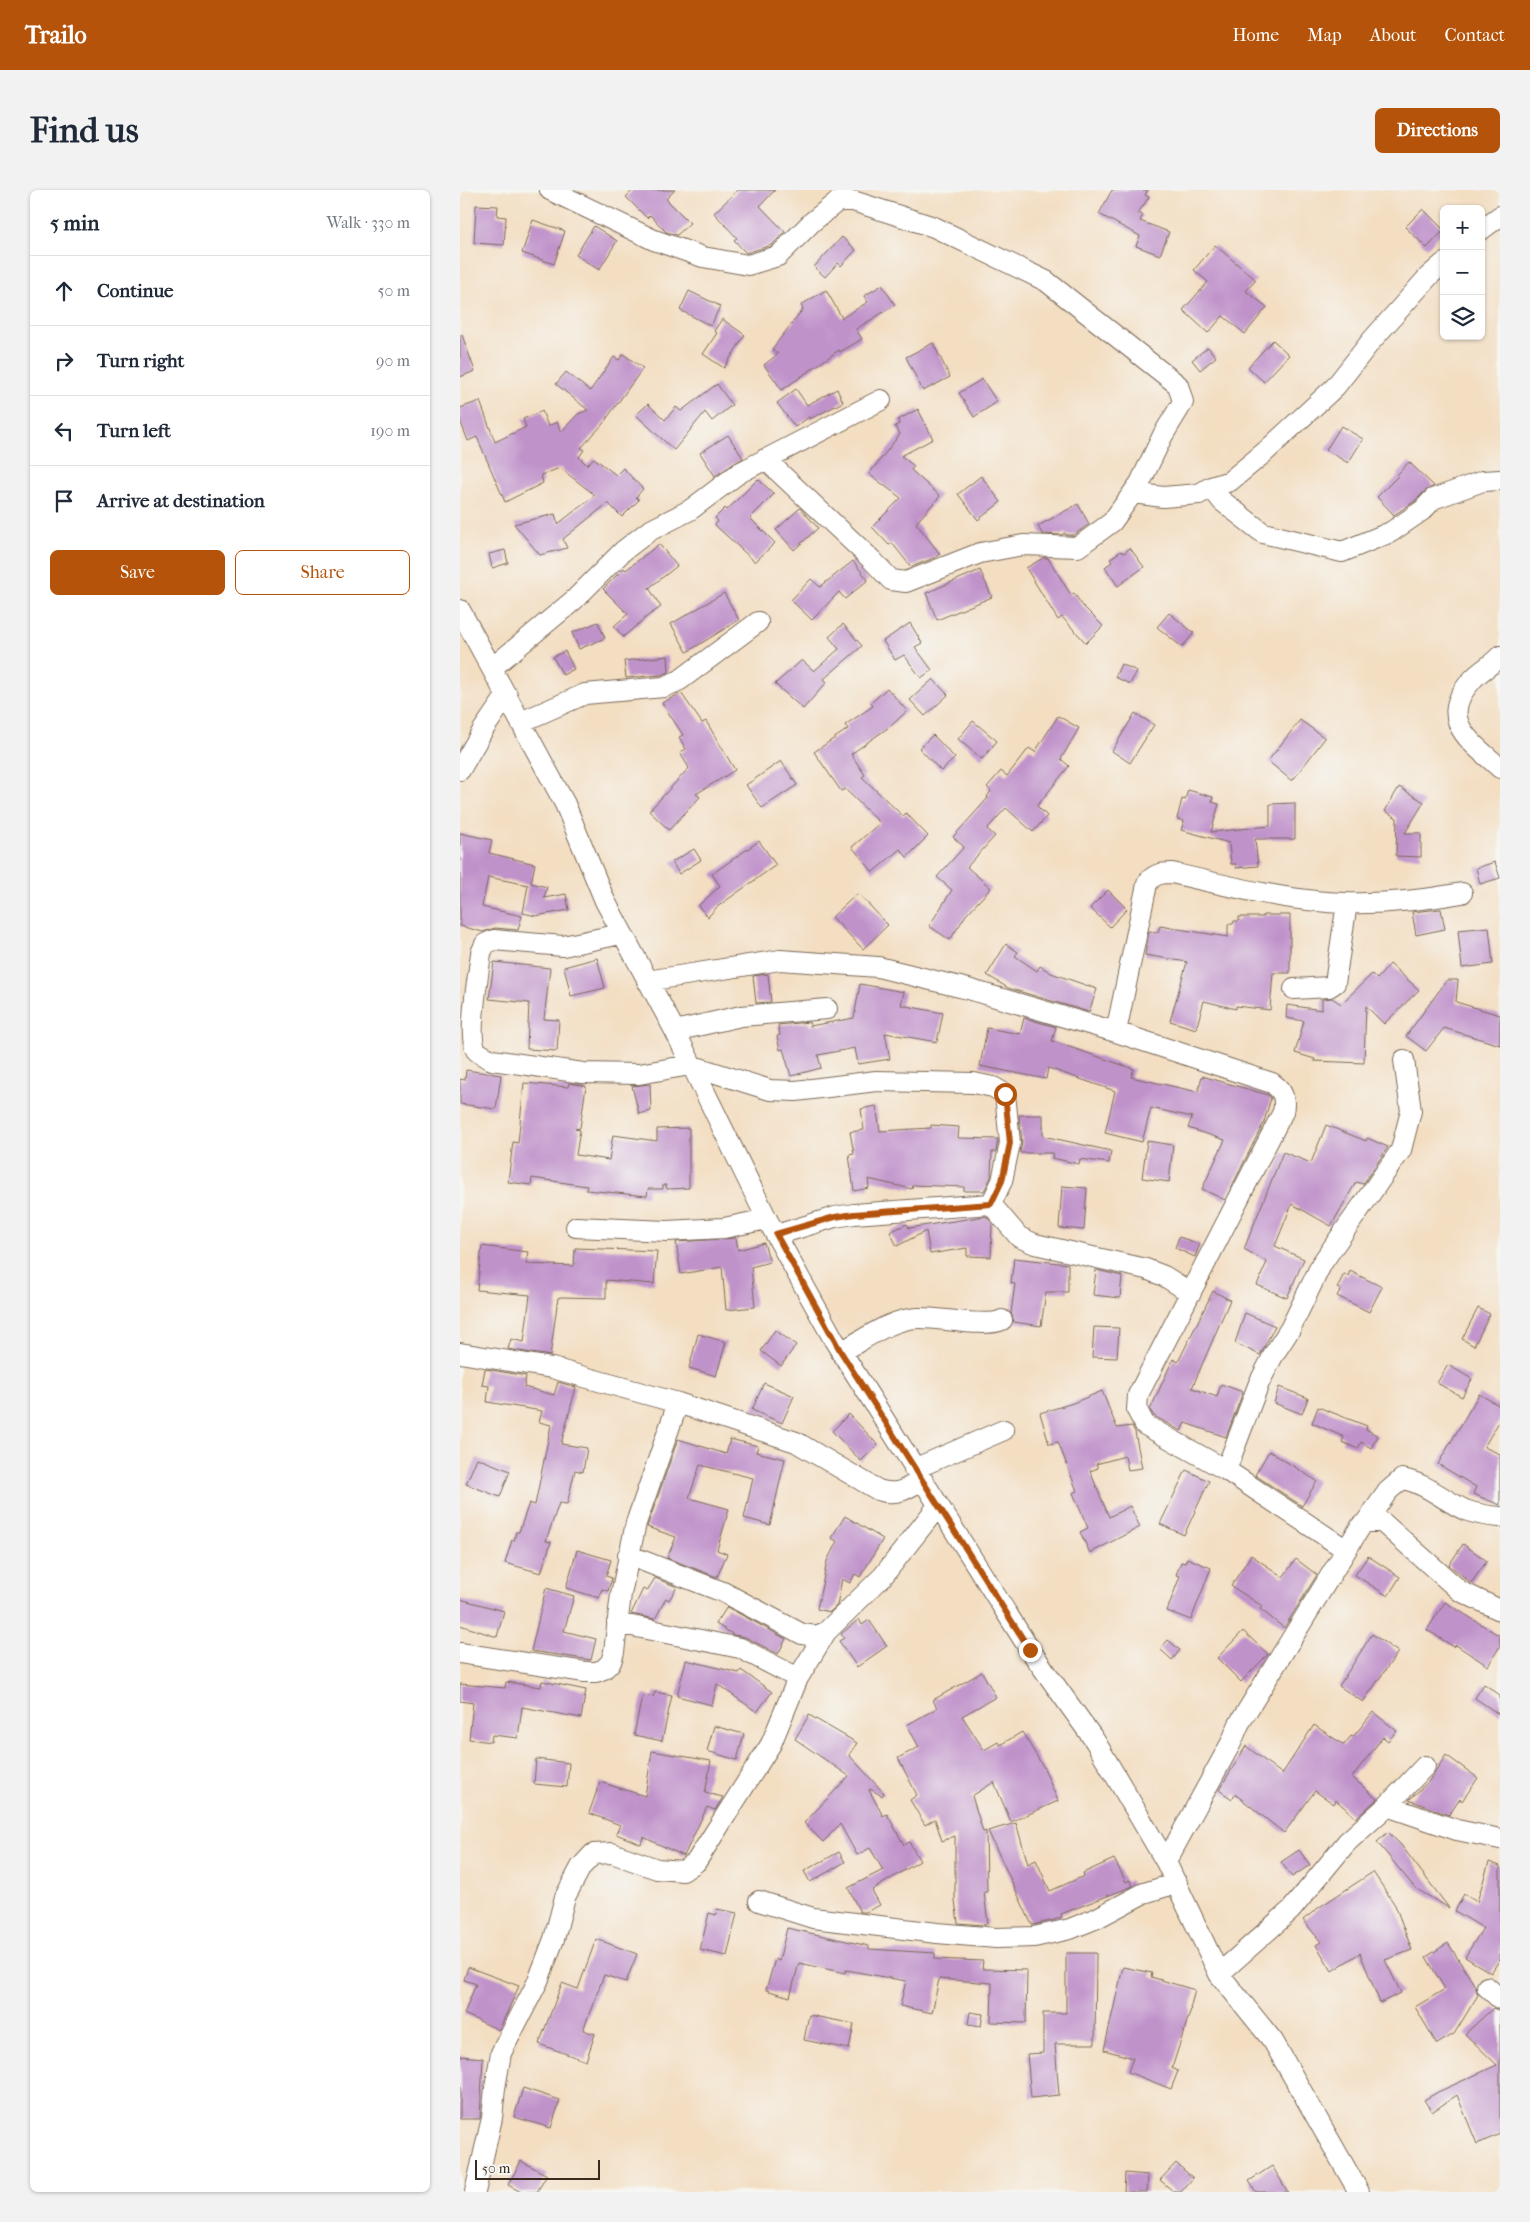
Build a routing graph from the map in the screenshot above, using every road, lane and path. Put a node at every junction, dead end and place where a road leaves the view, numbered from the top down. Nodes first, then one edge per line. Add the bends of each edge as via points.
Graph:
1 (550, 190) edge
2 (1500, 216) edge
3 (1485, 227) edge
4 (1440, 266) edge
5 (881, 400) dead end
6 (766, 459) junction
7 (1500, 480) edge
8 (1210, 487) junction
9 (1133, 493) junction
10 (460, 610) edge
11 (758, 622) dead end
12 (1500, 656) edge
13 (492, 668) junction
14 (507, 695) junction
15 (521, 722) junction
16 (1500, 768) edge
17 (460, 770) edge
18 (1462, 893) dead end
19 (1347, 903) junction
20 (621, 934) junction
21 (647, 981) junction
22 (1294, 989) dead end
23 (828, 1009) dead end
24 (675, 1031) junction
25 (1116, 1032) junction
26 (1404, 1060) dead end
27 (690, 1066) junction
28 (991, 1204) junction
29 (576, 1227) dead end
30 (771, 1227) junction
31 (1191, 1293) junction
32 (1002, 1320) dead end
33 (841, 1352) junction
34 (460, 1353) edge
35 (678, 1403) junction
36 (1004, 1430) dead end
37 (1226, 1470) junction
38 (918, 1474) junction
39 (938, 1506) junction
40 (1500, 1517) edge
41 (1366, 1522) junction
42 (1345, 1549) junction
43 (628, 1555) junction
44 (1500, 1610) edge
45 (617, 1623) junction
46 (826, 1632) junction
47 (460, 1652) edge
48 (798, 1678) junction
49 (1425, 1766) dead end
50 (1387, 1806) junction
51 (1500, 1839) edge
52 (1166, 1862) junction
53 (1177, 1883) junction
54 (759, 1902) dead end
55 (1219, 1974) junction
56 (475, 2192) edge
57 (1359, 2192) edge

1 - 9 street via 654,240 702,257 748,265 778,256 838,201 853,201 934,227 1046,281 1178,385 1182,402
2 - 3 street
4 - 8 street via 1372,340 1335,387 1230,481
5 - 6 street
6 - 9 street via 891,580 906,582 980,553 1014,546 1078,547 1112,522
6 - 13 street via 739,473 690,510 649,531 623,551 574,600
7 - 8 street via 1483,481 1433,499 1391,532 1342,552 1263,534
8 - 9 street via 1199,494 1163,497
10 - 13 street
11 - 15 street via 680,680 664,687 585,694
12 - 16 street via 1461,692 1456,708 1463,735
13 - 14 street
14 - 15 street
14 - 17 street
15 - 20 street via 565,804
18 - 19 street via 1397,902
19 - 22 street via 1335,983 1329,987
19 - 25 street via 1293,898 1172,873 1151,877
20 - 21 street
20 - 27 street via 563,946 494,940 485,944 481,953 472,1030 475,1048 492,1060 584,1073 639,1074
21 - 24 street
21 - 25 street via 780,960 878,967
23 - 24 street via 741,1016
24 - 27 street
25 - 31 street via 1272,1083 1280,1089 1285,1100 1283,1112
26 - 37 street via 1411,1111 1402,1150 1322,1263 1290,1330 1259,1383
27 - 28 street via 770,1090 788,1091 876,1081 974,1083 993,1087 1005,1094 1010,1143 1002,1181
27 - 30 street
28 - 30 street via 854,1214
28 - 31 street via 1019,1237 1036,1244 1146,1269
29 - 30 street via 676,1230
30 - 33 street
31 - 37 street via 1138,1395 1137,1410 1145,1426
32 - 33 street via 987,1324 917,1318 897,1322
33 - 38 street
34 - 35 street via 552,1368
35 - 38 street via 796,1442 878,1490 905,1492
35 - 43 street via 655,1463
36 - 38 street
37 - 42 street
38 - 39 street
39 - 46 street via 883,1576
39 - 52 street via 1030,1650 1094,1741
40 - 41 street via 1465,1510 1415,1481 1402,1479 1388,1491
41 - 42 street
41 - 44 street via 1382,1522 1460,1591
42 - 52 street via 1239,1724
43 - 45 street
43 - 46 street via 724,1592 802,1634 816,1636
45 - 47 street via 611,1662 596,1672
45 - 48 street via 740,1648
46 - 48 street
48 - 56 street via 771,1744 696,1862 683,1871 657,1869 627,1857 602,1853 593,1854 582,1867 565,1896 554,1939 538,1981 502,2053 492,2118
49 - 50 street
50 - 51 street via 1457,1830
50 - 55 street via 1347,1842 1291,1910
52 - 53 street
53 - 54 street via 1144,1893 1070,1929 1034,1937 996,1938 823,1919
53 - 55 street
55 - 57 street via 1273,2041

